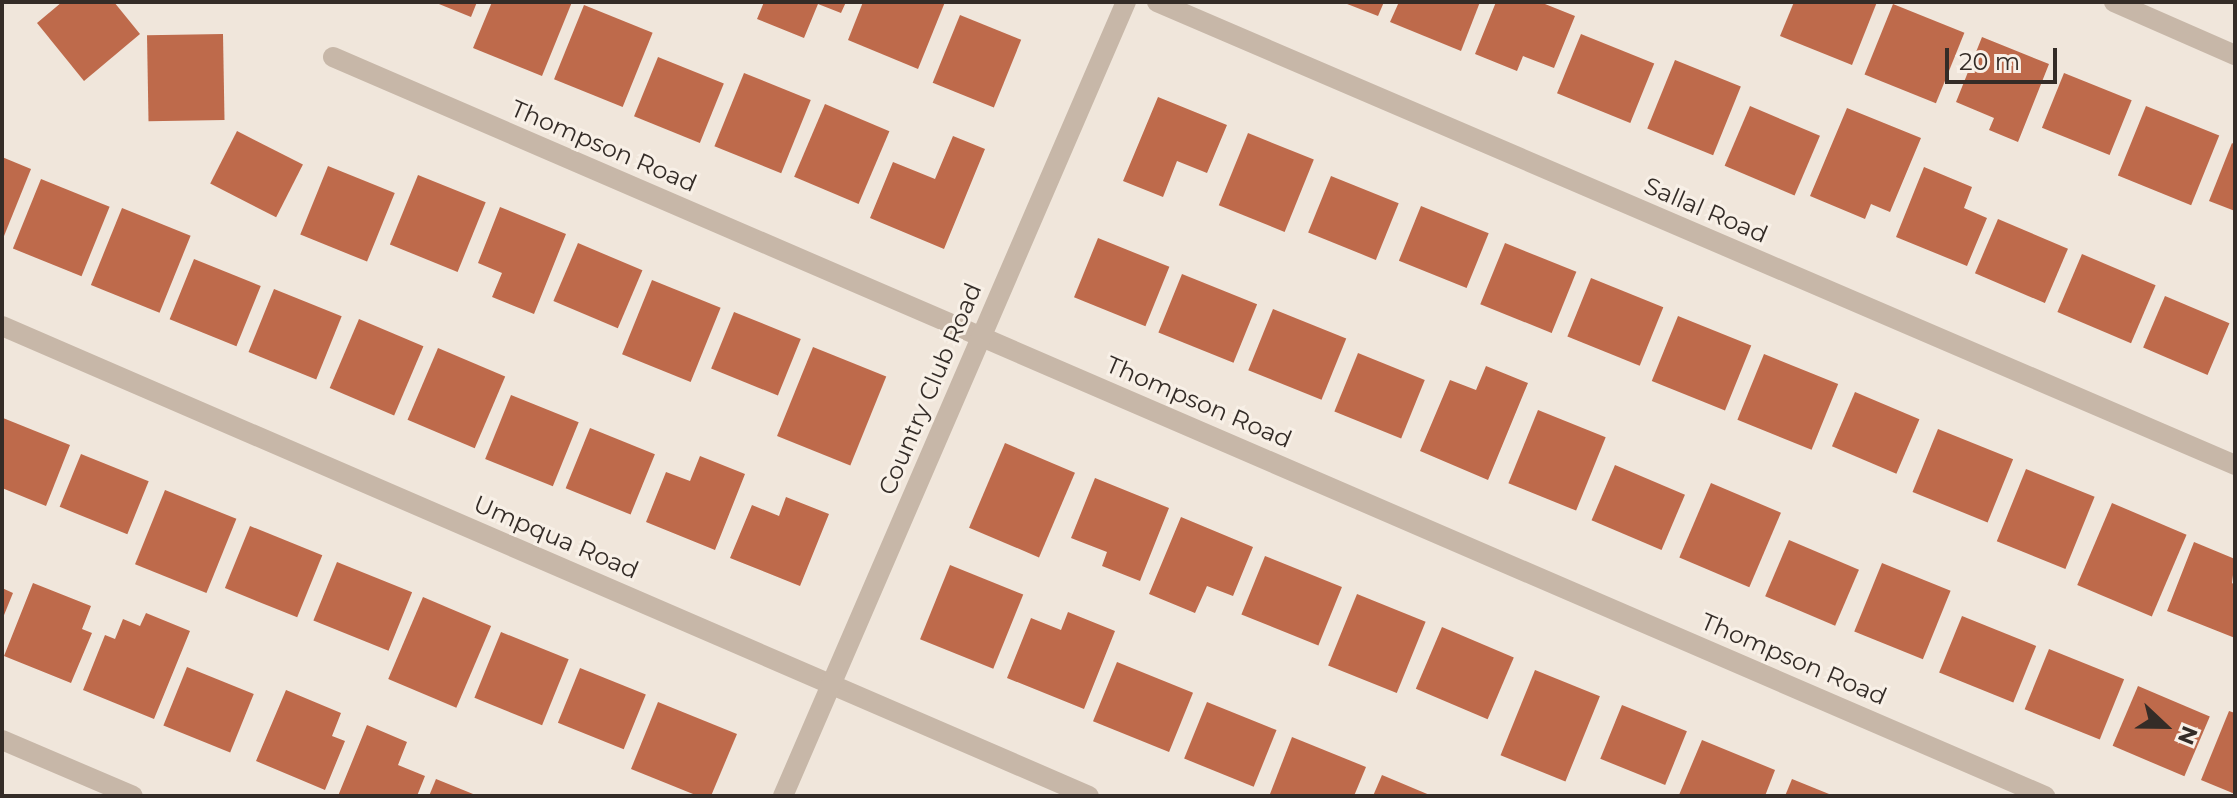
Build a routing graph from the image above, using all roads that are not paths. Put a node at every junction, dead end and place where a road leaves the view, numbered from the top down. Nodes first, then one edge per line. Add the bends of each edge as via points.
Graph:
1 (1126, 2) edge
2 (1157, 2) edge
3 (2114, 2) edge
4 (2235, 55) edge
5 (333, 57) dead end
6 (2, 326) edge
7 (981, 336) junction
8 (2235, 465) edge
9 (832, 684) junction
10 (2, 740) edge
11 (133, 796) edge
12 (783, 796) edge
13 (1089, 796) edge
14 (2045, 796) edge

1 - 7 street, Country Club Road
2 - 8 street, Sallal Road
3 - 4 street
5 - 7 street, Thompson Road
6 - 9 street, Umpqua Road
7 - 9 street, Country Club Road
7 - 14 street, Thompson Road
9 - 12 street, Country Club Road
9 - 13 street, Umpqua Road
10 - 11 street

